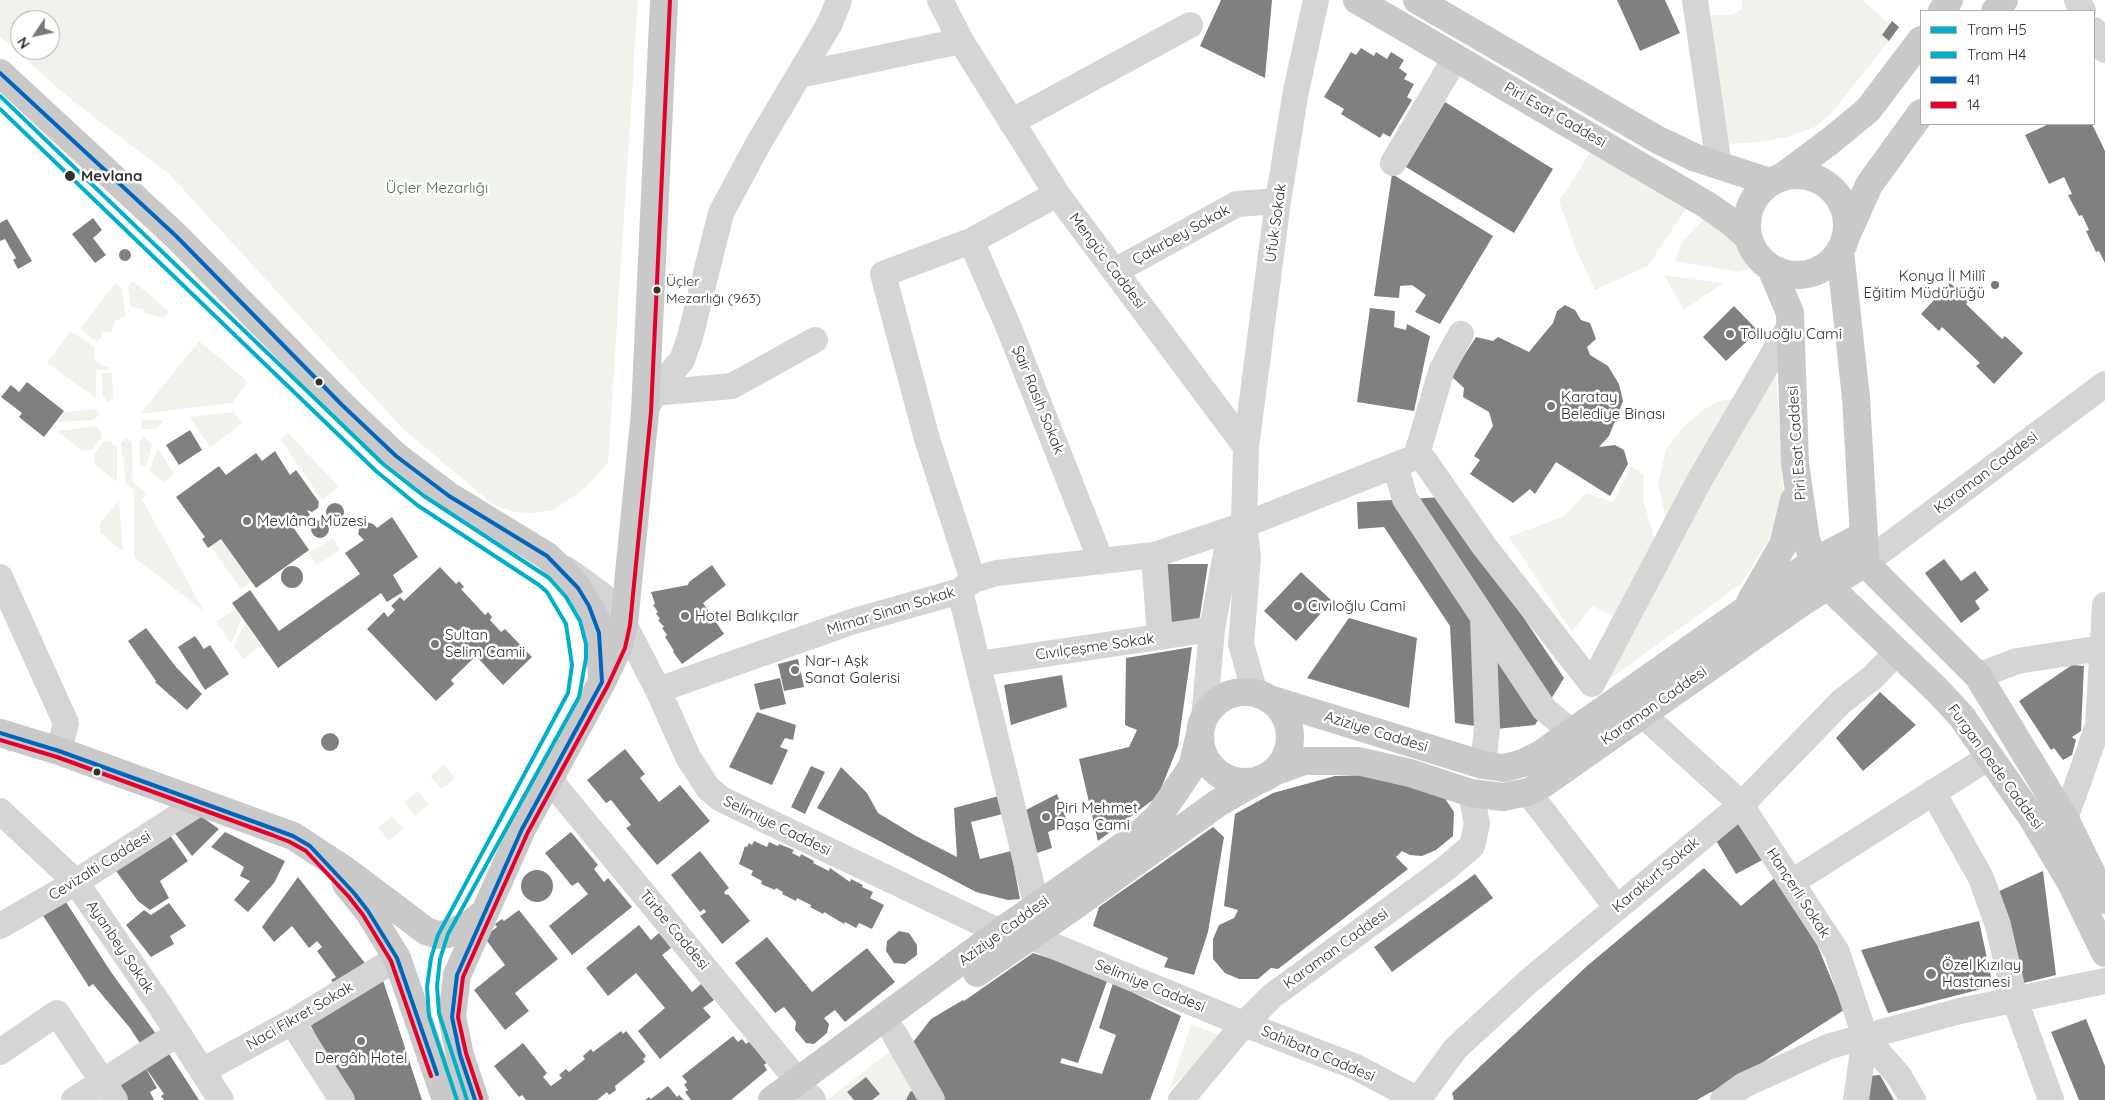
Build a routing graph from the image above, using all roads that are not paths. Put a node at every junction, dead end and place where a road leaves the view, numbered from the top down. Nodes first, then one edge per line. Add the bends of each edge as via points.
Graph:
1 (664, 0) edge
2 (839, 0) edge
3 (940, 0) edge
4 (1316, 0) edge
5 (1357, 0) edge
6 (1417, 0) edge
7 (1695, 0) edge
8 (2004, 0) edge
9 (1996, 10) edge
10 (1190, 25) dead end
11 (2095, 32) edge
12 (962, 41) junction
13 (1920, 41) edge
14 (2105, 50) edge
15 (1456, 57) junction
16 (0, 73) edge
17 (799, 74) junction
18 (1920, 114) edge
19 (1011, 122) junction
20 (1393, 163) dead end
21 (1719, 166) junction
22 (1776, 180) junction
23 (1057, 194) junction
24 (1278, 201) junction
25 (1748, 237) junction
26 (971, 241) junction
27 (1843, 244) junction
28 (1771, 268) junction
29 (1115, 271) junction
30 (1789, 327) junction
31 (1461, 334) dead end
32 (815, 340) dead end
33 (2105, 384) edge
34 (649, 402) junction
35 (1246, 447) junction
36 (1406, 461) junction
37 (1798, 482) junction
38 (1244, 525) junction
39 (1864, 535) junction
40 (1154, 555) junction
41 (547, 556) junction
42 (1101, 561) junction
43 (1815, 561) junction
44 (1865, 563) junction
45 (0, 577) edge
46 (966, 586) junction
47 (1828, 586) junction
48 (2105, 605) edge
49 (1743, 612) junction
50 (1483, 616) junction
51 (624, 624) junction
52 (1212, 629) junction
53 (1160, 637) junction
54 (2103, 643) edge
55 (1897, 652) junction
56 (978, 664) junction
57 (1978, 676) junction
58 (602, 682) junction
59 (658, 690) junction
60 (1262, 696) junction
61 (1642, 714) junction
62 (1202, 726) junction
63 (1572, 732) junction
64 (0, 733) edge
65 (59, 751) junction
66 (1992, 758) junction
67 (1483, 765) junction
68 (2095, 767) edge
69 (1266, 776) junction
70 (549, 779) junction
71 (1528, 792) junction
72 (1933, 792) junction
73 (1471, 793) junction
74 (199, 803) junction
75 (1741, 805) junction
76 (0, 811) edge
77 (2065, 819) junction
78 (310, 846) junction
79 (76, 882) junction
80 (1792, 882) junction
81 (2105, 900) edge
82 (1037, 907) junction
83 (1616, 908) junction
84 (484, 913) junction
85 (0, 926) edge
86 (1000, 932) junction
87 (1029, 936) junction
88 (2105, 953) edge
89 (397, 958) junction
90 (2105, 981) edge
91 (2015, 1000) junction
92 (292, 1022) junction
93 (1244, 1024) junction
94 (894, 1033) junction
95 (178, 1034) junction
96 (1865, 1036) junction
97 (0, 1052) edge
98 (202, 1071) junction
99 (109, 1091) edge
100 (806, 1094) edge
101 (74, 1100) edge
102 (221, 1100) edge
103 (342, 1100) edge
104 (446, 1100) edge
105 (475, 1100) edge
106 (772, 1100) edge
107 (932, 1100) edge
108 (1181, 1100) edge
109 (1418, 1100) edge
110 (1724, 1100) edge
111 (1856, 1100) edge
112 (1913, 1100) edge
113 (2052, 1100) edge

1 - 34 main road
2 - 17 street via 830,23
3 - 12 street, Mengüc Caddesi
4 - 24 street, Ufuk Sokak via 1296,91
5 - 15 main road, Piri Esat Caddesi
6 - 21 main road, Piri Esat Caddesi via 1658,140
7 - 21 street
8 - 9 main road
10 - 19 street
11 - 14 street
12 - 17 street
12 - 19 street, Mengüc Caddesi
13 - 22 main road via 1868,110
15 - 20 street
15 - 25 main road, Piri Esat Caddesi via 1707,205
16 - 41 main road via 176,236 396,456 449,496
17 - 34 street via 721,214 682,360
18 - 27 main road via 1869,184
19 - 23 street, Mengüc Caddesi
21 - 22 main road, Piri Esat Caddesi
22 - 25 main road via 1758,193 1750,206
22 - 27 main road via 1795,174 1825,183 1844,207 1847,223
23 - 26 street
23 - 29 street, Mengüc Caddesi
24 - 29 street, Çakırbey Sokak via 1237,204
24 - 35 street, Ufuk Sokak
25 - 28 main road via 1757,254
26 - 42 street, Şair Rasih Sokak
26 - 46 street via 883,274
27 - 28 main road via 1830,263 1816,271 1786,274
27 - 39 main road
28 - 30 main road, Piri Esat Caddesi via 1790,313
29 - 35 street, Mengüc Caddesi
30 - 36 street via 1699,481 1592,684 1484,546 1424,460
30 - 37 main road, Piri Esat Caddesi
31 - 36 street via 1442,369
32 - 34 street via 732,386
33 - 44 street, Karaman Caddesi
34 - 51 main road
35 - 38 street
36 - 38 street, Mimar Sinan Sokak
36 - 50 street via 1405,499
37 - 43 main road, Piri Esat Caddesi via 1806,540
37 - 49 main road via 1783,545
38 - 40 street, Mimar Sinan Sokak
38 - 52 street via 1226,554
38 - 60 street via 1248,557 1241,644
39 - 43 main road, Karaman Caddesi
39 - 44 main road
40 - 42 street, Mimar Sinan Sokak
40 - 53 street
41 - 51 street, Selimiye Caddesi via 602,595
41 - 58 main road via 578,588 595,617
42 - 46 street, Mimar Sinan Sokak via 997,573
43 - 47 main road, Piri Esat Caddesi
43 - 49 main road, Karaman Caddesi
44 - 47 main road, Karaman Caddesi
44 - 57 main road, Furgan Dede Caddesi
45 - 65 street via 66,724
46 - 56 street
46 - 59 street, Mimar Sinan Sokak via 850,622
47 - 55 main road, Furgan Dede Caddesi
47 - 61 main road, Karaman Caddesi
48 - 54 street
49 - 63 main road, Karaman Caddesi
50 - 63 street via 1544,709
50 - 67 street via 1487,728
51 - 58 main road via 619,646
51 - 59 street, Selimiye Caddesi
52 - 53 street, Cıvılçeşme Sokak
52 - 62 street
53 - 56 street, Cıvılçeşme Sokak
54 - 57 street via 2017,661
54 - 68 street
55 - 66 main road, Furgan Dede Caddesi via 1938,690
55 - 75 street, Karakurt Sokak via 1873,677 1841,702
56 - 82 street
57 - 77 main road, Furgan Dede Caddesi
58 - 70 main road
59 - 86 street, Selimiye Caddesi via 697,773 721,799
60 - 62 main road via 1239,692 1225,697 1212,706
60 - 67 main road, Aziziye Caddesi
60 - 69 main road via 1280,708 1290,735 1289,749 1283,762
61 - 71 main road, Karaman Caddesi
61 - 75 street, Hançerli Sokak
62 - 69 main road via 1202,749 1219,773 1232,780 1246,782
62 - 82 main road, Aziziye Caddesi via 1192,767 1158,817 1136,837
63 - 67 main road, Karaman Caddesi via 1523,763 1504,768
64 - 65 main road
65 - 74 main road
66 - 72 street
66 - 88 main road, Furgan Dede Caddesi via 2070,880
68 - 77 street
69 - 73 main road, Aziziye Caddesi via 1304,761 1358,761 1410,772
69 - 87 main road, Aziziye Caddesi via 1218,803
70 - 84 main road
70 - 100 street, Türbe Caddesi
71 - 73 main road, Karaman Caddesi via 1503,797
71 - 83 street
72 - 80 street
72 - 91 street via 1981,878 1998,925
73 - 93 street, Karaman Caddesi via 1478,824 1472,846 1272,996
74 - 78 main road via 286,834
74 - 79 street, Cevizalti Caddesi
75 - 80 street, Hançerli Sokak
75 - 83 street, Karakurt Sokak
76 - 79 street, Ayanbey Sokak
77 - 81 main road, Furgan Dede Caddesi
78 - 84 main road via 426,931 448,934 464,928
78 - 89 main road via 354,892
79 - 85 street, Cevizalti Caddesi
79 - 95 street, Ayanbey Sokak
80 - 96 street, Hançerli Sokak via 1837,952
82 - 86 main road, Aziziye Caddesi
83 - 109 street, Karakurt Sokak via 1455,1049
84 - 105 main road via 458,975 452,1017
86 - 100 main road, Aziziye Caddesi
87 - 93 street, Selimiye Caddesi
87 - 94 main road, Aziziye Caddesi
89 - 92 street, Naci Fikret Sokak
89 - 104 main road
90 - 91 street
91 - 96 street
91 - 113 street
92 - 98 street, Naci Fikret Sokak
92 - 103 street
93 - 108 street, Karaman Caddesi
93 - 109 street, Sahibata Caddesi via 1356,1068
94 - 100 main road, Aziziye Caddesi
94 - 107 street
95 - 98 street, Ayanbey Sokak
95 - 99 street
96 - 110 street via 1830,1046 1744,1085
96 - 111 street
96 - 112 street, Hançerli Sokak via 1900,1076
97 - 99 street via 57,1013
98 - 102 street, Ayanbey Sokak
99 - 101 street
100 - 106 main road, Aziziye Caddesi

